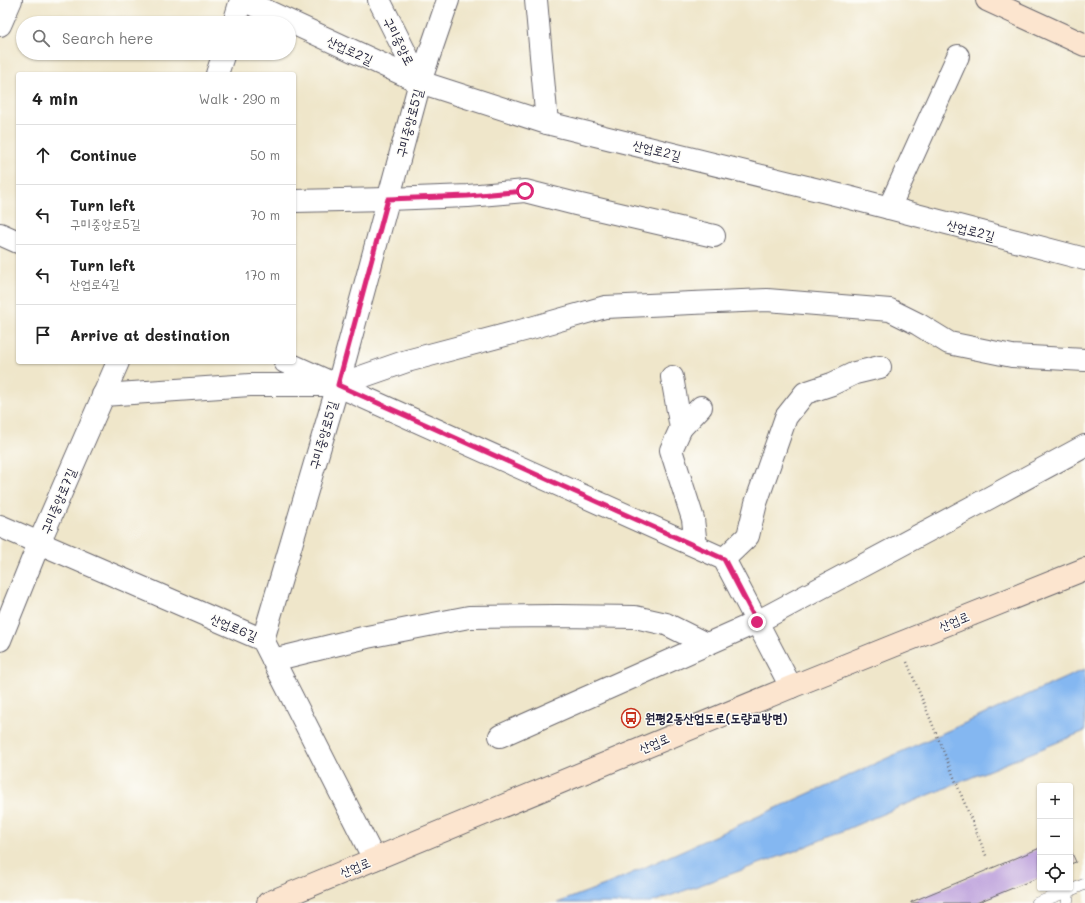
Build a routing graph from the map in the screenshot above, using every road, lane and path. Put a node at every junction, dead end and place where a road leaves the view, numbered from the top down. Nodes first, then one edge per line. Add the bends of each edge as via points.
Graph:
1 (11, 0) edge
2 (242, 0) edge
3 (379, 0) edge
4 (448, 0) edge
5 (536, 0) edge
6 (987, 0) edge
7 (236, 16) edge
8 (277, 16) edge
9 (0, 25) edge
10 (296, 25) edge
11 (1085, 45) edge
12 (958, 56) dead end
13 (222, 60) edge
14 (218, 72) edge
15 (420, 82) junction
16 (547, 123) junction
17 (388, 199) junction
18 (296, 200) edge
19 (889, 208) junction
20 (0, 234) edge
21 (714, 236) dead end
22 (16, 241) edge
23 (1085, 259) edge
24 (1085, 360) edge
25 (117, 364) edge
26 (290, 364) edge
27 (880, 366) dead end
28 (672, 377) dead end
29 (338, 385) junction
30 (103, 395) junction
31 (701, 407) dead end
32 (681, 428) junction
33 (1084, 448) edge
34 (0, 526) edge
35 (39, 543) junction
36 (696, 546) junction
37 (724, 559) junction
38 (1085, 569) edge
39 (757, 622) junction
40 (0, 640) edge
41 (263, 640) junction
42 (899, 643) junction
43 (706, 644) junction
44 (273, 660) junction
45 (791, 686) junction
46 (500, 736) dead end
47 (987, 858) dead end
48 (374, 859) junction
49 (1085, 884) edge
50 (1073, 889) edge
51 (1068, 891) joint
52 (268, 903) edge
53 (1037, 903) edge
54 (1067, 903) edge

1 - 9 street
2 - 7 street
2 - 8 street, 산업로2길
3 - 15 street, 구미중앙로
4 - 15 street, 구미중앙로5길
5 - 16 street
6 - 11 street
10 - 15 street, 산업로2길
12 - 19 street
13 - 14 street
15 - 16 street, 산업로2길
15 - 17 street, 구미중앙로5길
16 - 19 street, 산업로2길
17 - 18 street
17 - 21 street via 525,191
17 - 29 street, 구미중앙로5길
19 - 23 street, 산업로2길
20 - 22 street
24 - 29 street via 1012,356 949,343 890,310 767,300 605,307 407,361
25 - 30 street, 구미중앙로7길
26 - 29 street
27 - 37 street via 855,373 805,394 786,417 756,503 748,536
28 - 32 street
29 - 30 street via 250,385
29 - 36 street
29 - 41 street, 구미중앙로5길
30 - 35 street, 구미중앙로7길
31 - 32 street
32 - 36 street via 671,450 693,519
33 - 39 street
34 - 35 street, 산업로6길
35 - 40 street, 구미중앙로7길
35 - 41 street, 산업로6길
36 - 37 street
37 - 39 street
38 - 42 street, 산업로
39 - 43 street
39 - 45 street
41 - 44 street, 산업로6길
42 - 45 street, 산업로
42 - 47 path
43 - 44 street via 666,624 635,618 469,617 367,637
43 - 46 street
44 - 48 street, 산업로6길
45 - 48 street, 산업로
48 - 52 street, 산업로
49 - 50 lane
51 - 53 lane
51 - 54 lane

